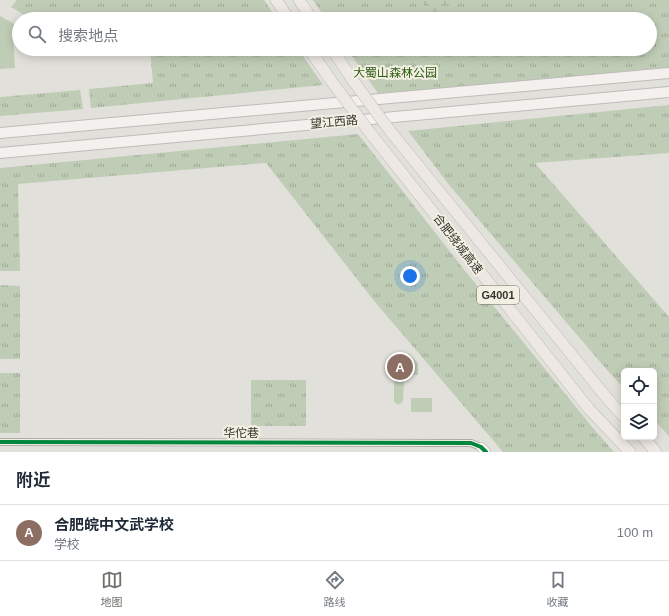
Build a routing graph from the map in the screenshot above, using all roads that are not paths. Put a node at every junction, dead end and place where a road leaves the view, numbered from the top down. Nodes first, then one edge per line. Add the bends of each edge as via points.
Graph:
1 (276, 0) edge
2 (299, 0) edge
3 (284, 12) edge
4 (307, 12) edge
5 (314, 56) edge
6 (337, 56) edge
7 (669, 73) edge
8 (669, 92) edge
9 (0, 132) edge
10 (0, 153) edge
11 (621, 414) edge
12 (645, 440) edge
13 (0, 442) edge
14 (483, 449) edge
15 (630, 452) edge
16 (656, 452) edge

1 - 3 highway
2 - 4 highway
5 - 15 highway, 合肥绕城高速 / G4001, bridge via 371,134 589,409
6 - 11 highway, 合肥绕城高速 / G4001, bridge via 392,132
7 - 9 main road, 望江西路
8 - 10 main road, 望江西路
12 - 16 highway
13 - 14 street, 华佗巷 via 471,443

